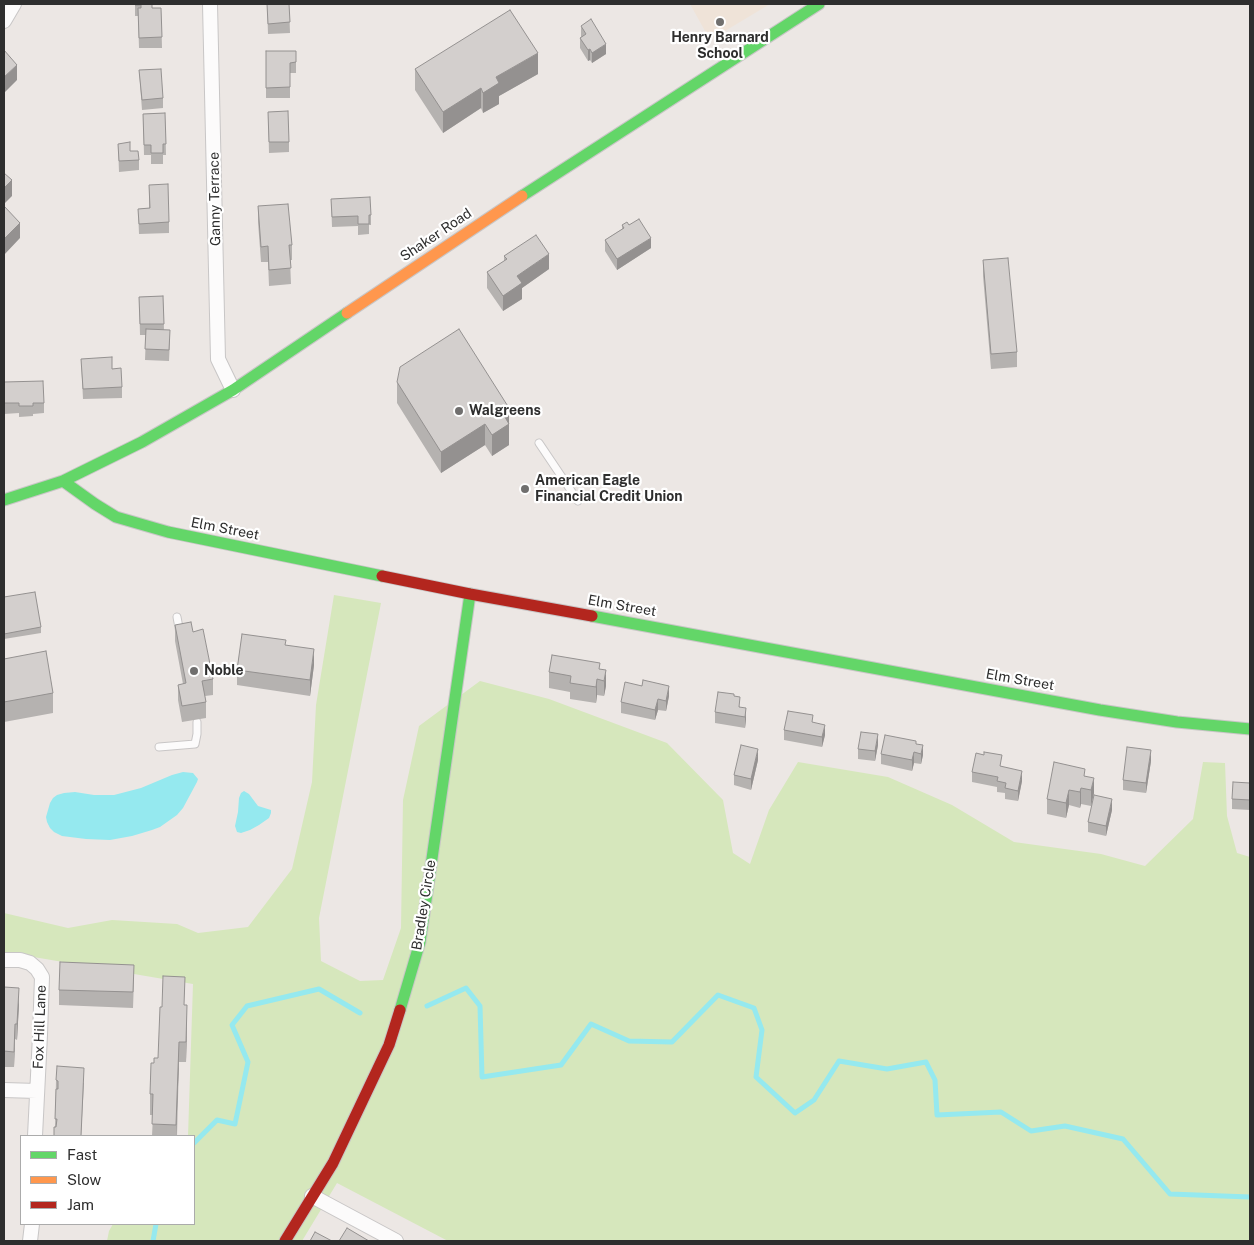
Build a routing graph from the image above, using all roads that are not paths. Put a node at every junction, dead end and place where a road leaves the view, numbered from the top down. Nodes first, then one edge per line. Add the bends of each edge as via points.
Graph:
1 (14, 4) edge
2 (210, 4) edge
3 (820, 4) edge
4 (4, 21) edge
5 (233, 390) junction
6 (539, 442) dead end
7 (63, 481) junction
8 (4, 500) edge
9 (578, 501) dead end
10 (470, 594) junction
11 (177, 617) dead end
12 (182, 638) edge
13 (197, 722) dead end
14 (1250, 729) edge
15 (159, 747) dead end
16 (4, 960) edge
17 (4, 1090) edge
18 (36, 1092) junction
19 (35, 1135) edge
20 (312, 1196) junction
21 (32, 1225) edge
22 (30, 1241) edge
23 (285, 1241) edge
24 (396, 1241) edge

1 - 4 street
2 - 5 street, Ganny Terrace via 218,359
3 - 5 street, Shaker Road via 480,223
5 - 7 street, Shaker Road via 142,442
6 - 9 lane
7 - 8 street
7 - 10 street, Elm Street via 116,517 168,532
10 - 14 street, Elm Street via 1100,710
10 - 20 street, Bradley Circle via 420,942 389,1045 333,1163
11 - 12 lane
13 - 15 lane via 195,744
16 - 18 street, Fox Hill Lane via 30,963 42,977
17 - 18 street
18 - 19 street, Fox Hill Lane
20 - 23 street, Bradley Circle
20 - 24 street
21 - 22 street

